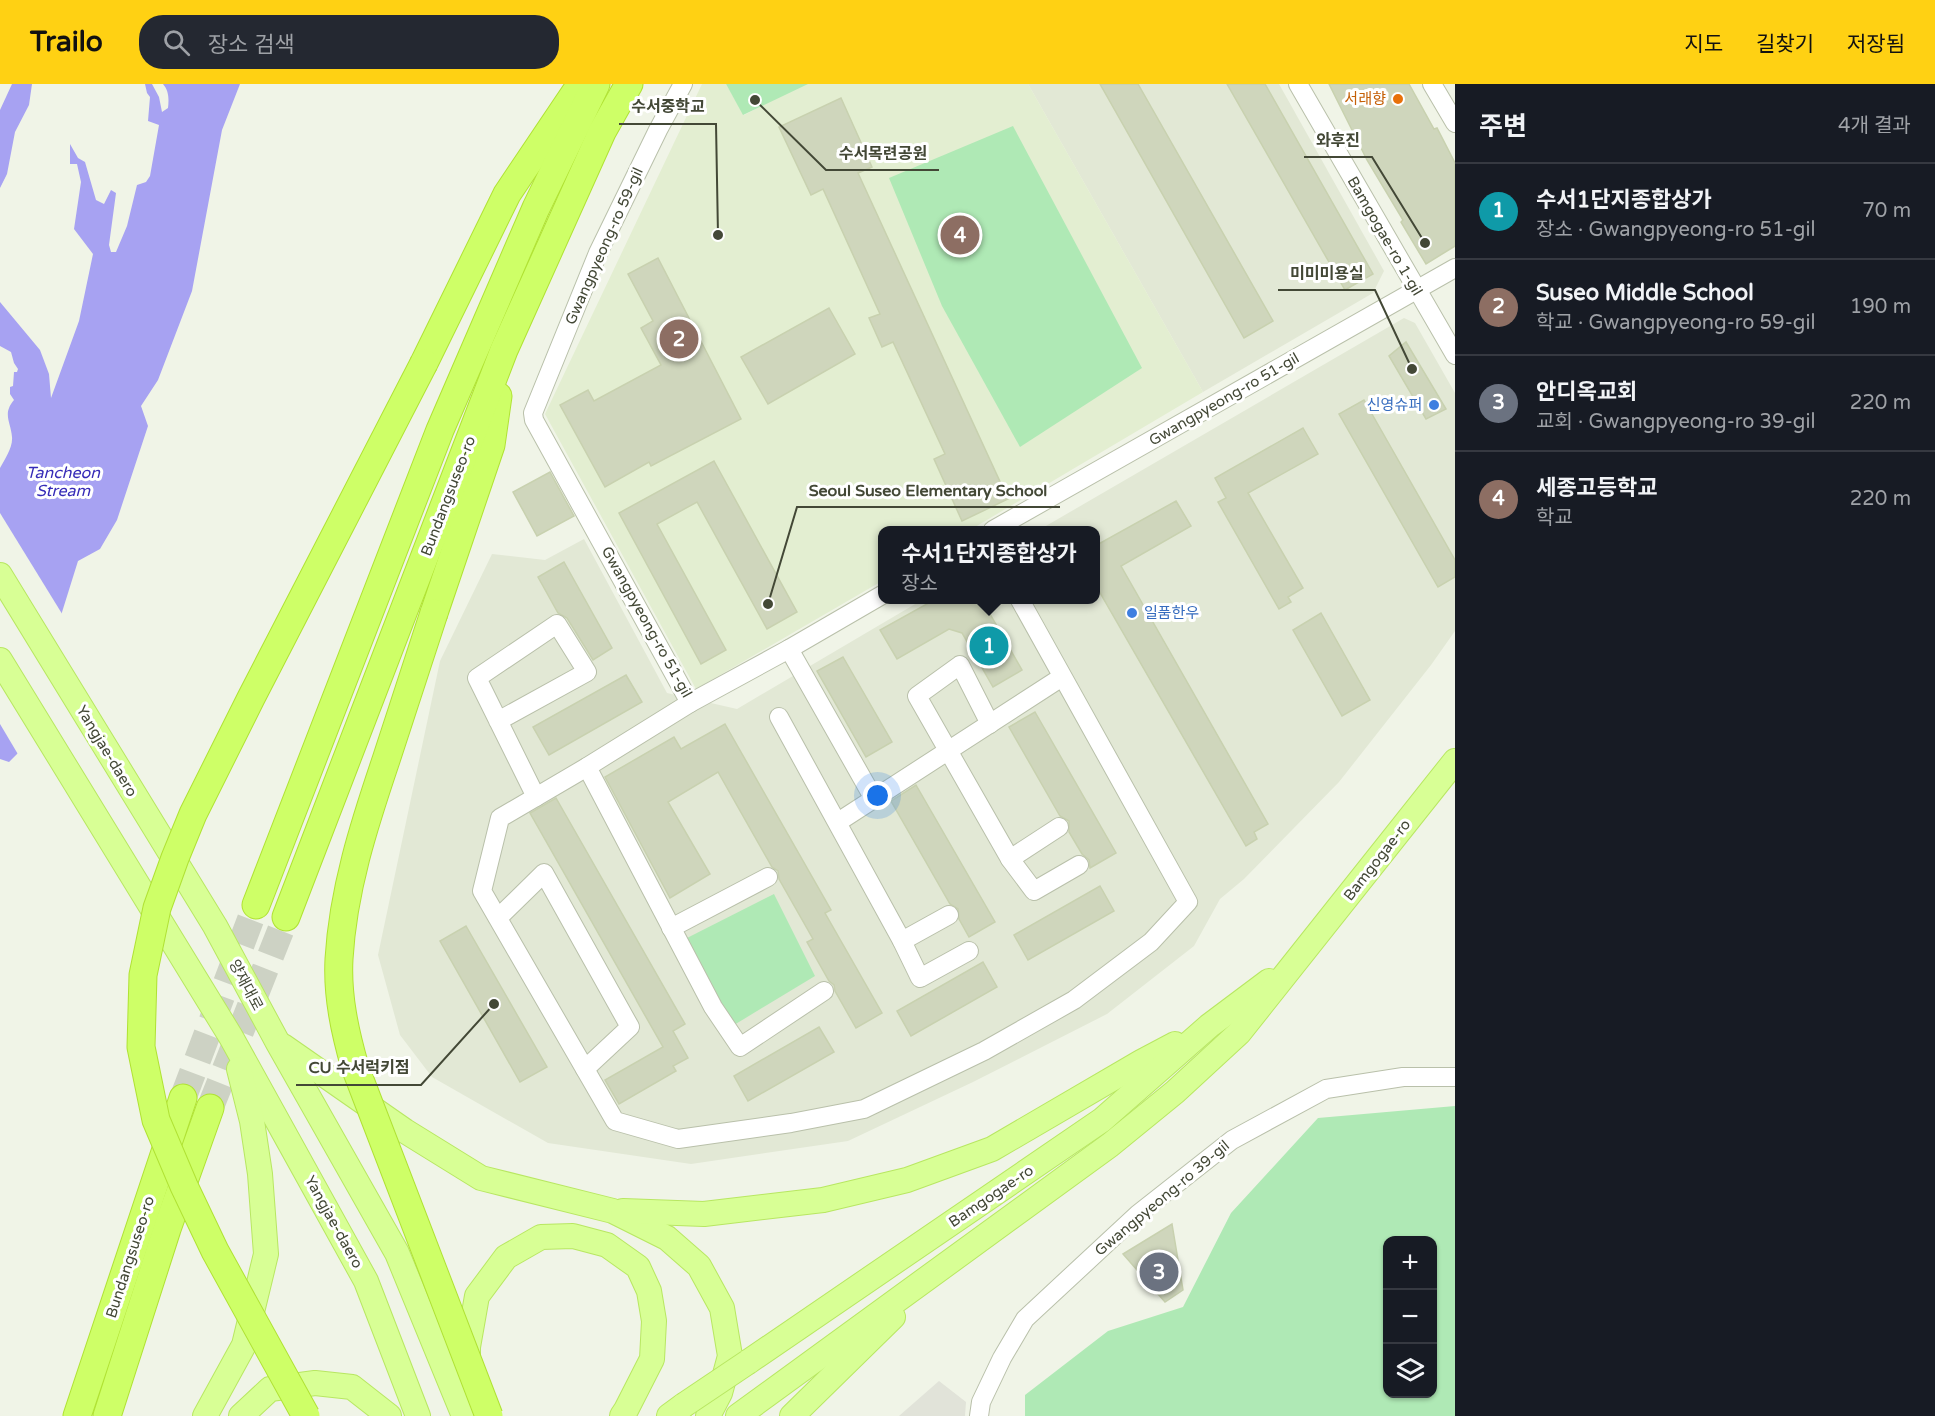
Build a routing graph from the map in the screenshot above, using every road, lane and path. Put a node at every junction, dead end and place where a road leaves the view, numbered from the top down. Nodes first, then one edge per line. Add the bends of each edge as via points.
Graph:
1 (582, 84) edge
2 (596, 84) edge
3 (629, 84) edge
4 (683, 84) edge
5 (1298, 84) edge
6 (1432, 84) edge
7 (1455, 123) edge
8 (1455, 268) edge
9 (1416, 290) junction
10 (504, 350) junction
11 (1455, 355) edge
12 (533, 413) joint
13 (1002, 526) edge
14 (0, 575) edge
15 (878, 597) edge
16 (1022, 604) edge
17 (789, 649) junction
18 (0, 660) edge
19 (1062, 677) junction
20 (690, 703) junction
21 (778, 717) dead end
22 (498, 721) junction
23 (990, 724) junction
24 (948, 751) junction
25 (1455, 761) edge
26 (587, 767) junction
27 (536, 797) junction
28 (874, 799) junction
29 (838, 822) junction
30 (1059, 827) dead end
31 (1010, 859) junction
32 (1079, 865) dead end
33 (768, 877) dead end
34 (256, 905) tunnel mouth
35 (949, 915) dead end
36 (286, 916) tunnel mouth
37 (498, 918) junction
38 (215, 926) joint
39 (671, 928) junction
40 (902, 940) junction
41 (969, 951) dead end
42 (1300, 958) junction
43 (824, 992) dead end
44 (1209, 1026) junction
45 (231, 1037) junction
46 (278, 1043) junction
47 (585, 1069) junction
48 (1455, 1077) edge
49 (183, 1098) tunnel mouth
50 (210, 1108) tunnel mouth
51 (613, 1211) junction
52 (960, 1252) junction
53 (677, 1411) edge
54 (77, 1416) edge
55 (107, 1416) edge
56 (205, 1416) edge
57 (241, 1416) edge
58 (306, 1416) edge
59 (389, 1416) edge
60 (418, 1416) edge
61 (465, 1416) edge
62 (489, 1416) edge
63 (622, 1416) edge
64 (708, 1416) edge
65 (738, 1416) edge
66 (792, 1416) edge
67 (979, 1416) edge

1 - 58 highway, bridge via 507,194 251,698 175,858 157,908 143,975 141,1047 156,1120 215,1251
2 - 34 highway, Bundangsuseo-ro via 536,208 440,430
3 - 10 highway, Bundangsuseo-ro via 602,132
4 - 12 street, Gwangpyeong-ro 59-gil via 598,253
5 - 9 street, Bamgogae-ro 1-gil
6 - 7 street
8 - 9 street, Gwangpyeong-ro 51-gil
9 - 11 street, Bamgogae-ro 1-gil
9 - 13 street, Gwangpyeong-ro 51-gil
10 - 36 highway, Bundangsuseo-ro
10 - 62 highway, bridge via 491,445 360,837 339,960 341,1003 355,1067
12 - 20 street, Gwangpyeong-ro 51-gil
14 - 38 main road, Yangjae-daero
15 - 17 street, Gwangpyeong-ro 51-gil
16 - 19 street
17 - 20 street, Gwangpyeong-ro 51-gil
17 - 28 street
18 - 45 main road
19 - 23 street
19 - 47 street via 1188,902 1151,942 1074,1000 984,1051 864,1109 678,1138 615,1121
20 - 26 street
21 - 29 street
22 - 22 street via 477,678 557,624 587,672
22 - 27 street
23 - 24 street
23 - 24 street via 960,665 917,696
24 - 28 street
24 - 31 street
25 - 42 main road, Bamgogae-ro
26 - 27 street
26 - 39 street
27 - 37 street via 500,818 482,891
28 - 29 street
29 - 40 street
30 - 31 street
31 - 32 street via 1034,891
33 - 39 street
35 - 40 street
37 - 47 street
37 - 47 street via 544,873 630,1027
38 - 46 main road, 양재대로
39 - 43 street via 713,1007 740,1047
40 - 41 street via 921,978
42 - 44 main road, Bamgogae-ro
42 - 52 main road, Bamgogae-ro via 1239,1033 1174,1092 1110,1145
44 - 51 main road via 992,1149 907,1180 823,1200 704,1214
44 - 53 main road, Bamgogae-ro, bridge via 1102,1120
45 - 56 main road via 252,1121 266,1254 244,1345
45 - 60 main road, Yangjae-daero via 366,1281
46 - 51 main road via 481,1178
46 - 61 main road via 397,1253
48 - 67 street, Gwangpyeong-ro 39-gil via 1403,1077 1326,1089 1232,1140 1138,1214 1025,1319 981,1402
49 - 54 highway, Bundangsuseo-ro
50 - 55 highway, Bundangsuseo-ro
51 - 64 main road via 667,1238 699,1266 722,1308 730,1356 720,1393
52 - 65 main road, Bamgogae-ro
52 - 66 main road
57 - 59 main road via 270,1389 315,1383 352,1387
61 - 63 main road via 468,1347 477,1296 506,1257 541,1238 573,1236 607,1245 638,1267 649,1291 654,1321 652,1359

